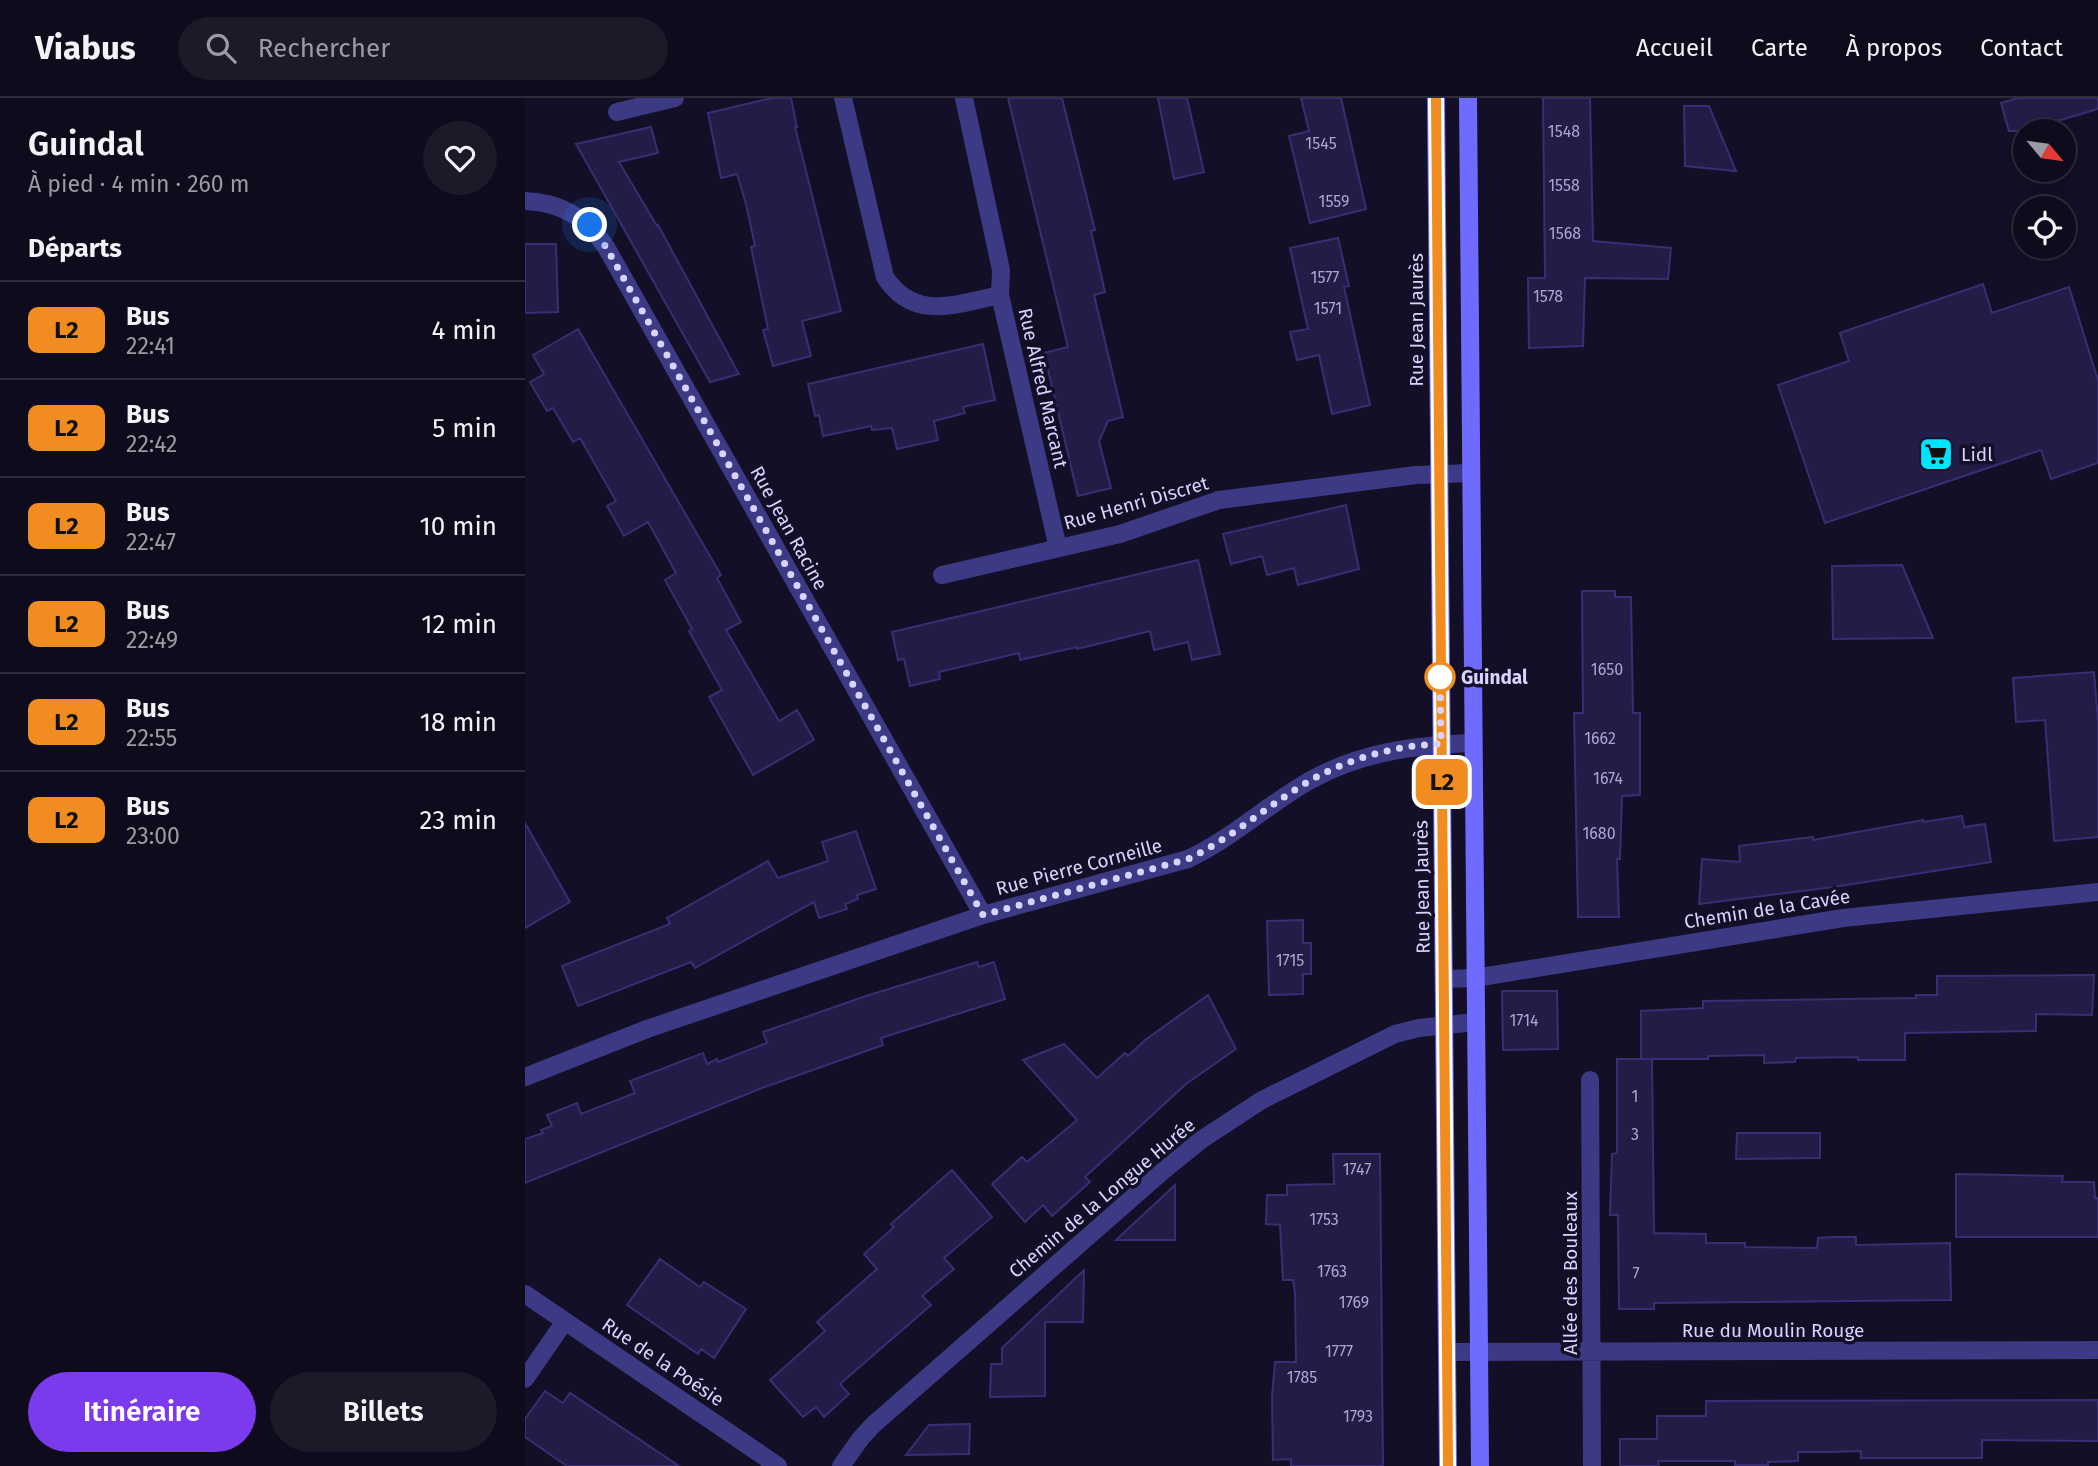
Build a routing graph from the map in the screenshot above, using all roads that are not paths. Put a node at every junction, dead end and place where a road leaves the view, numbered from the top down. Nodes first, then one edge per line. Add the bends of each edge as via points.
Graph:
1 (675, 98) edge
2 (843, 98) edge
3 (964, 98) edge
4 (1436, 98) edge
5 (1468, 98) edge
6 (617, 113) dead end
7 (525, 201) edge
8 (1000, 295) junction
9 (1470, 473) junction
10 (1438, 474) junction
11 (1058, 548) junction
12 (942, 575) dead end
13 (1473, 743) junction
14 (1441, 744) junction
15 (2098, 892) edge
16 (983, 915) junction
17 (1475, 978) junction
18 (1444, 979) junction
19 (1475, 1023) junction
20 (1445, 1025) junction
21 (526, 1073) edge
22 (1590, 1080) dead end
23 (525, 1294) edge
24 (565, 1321) junction
25 (2098, 1350) edge
26 (1591, 1351) junction
27 (1448, 1352) junction
28 (1479, 1352) junction
29 (525, 1378) edge
30 (778, 1466) edge
31 (841, 1466) edge
32 (1448, 1466) edge
33 (1480, 1466) edge
34 (1592, 1466) edge

1 - 6 street
2 - 8 street, Rue Alfred Marcant via 891,286 908,300 933,308
3 - 8 street via 1001,270
4 - 10 main road, Rue Jean Jaurès
5 - 9 main road
7 - 16 street, Rue Jean Racine via 551,204 572,213 590,225 606,247
8 - 11 street, Rue Alfred Marcant
9 - 10 street, Rue Henri Discret
9 - 13 main road
10 - 11 street, Rue Henri Discret via 1219,500 1136,529
10 - 14 main road, Rue Jean Jaurès
11 - 12 street, Rue Henri Discret
13 - 14 street, Rue Pierre Corneille
13 - 17 main road
14 - 16 street, Rue Pierre Corneille via 1395,749 1321,774 1188,859
14 - 18 main road, Rue Jean Jaurès
15 - 17 street, Chemin de la Cavée via 1843,918
16 - 21 street, Rue Pierre Corneille
17 - 18 street, Chemin de la Cavée
17 - 19 main road
18 - 20 main road, Rue Jean Jaurès
19 - 20 street, Chemin de la Longue Hurée
19 - 28 main road
20 - 27 main road, Rue Jean Jaurès
20 - 31 street, Chemin de la Longue Hurée via 1395,1034 1262,1100 1201,1140 873,1425
22 - 26 street, Allée des Bouleaux
23 - 24 street, Rue de la Poésie
24 - 29 street
24 - 30 street, Rue de la Poésie
25 - 26 street, Rue du Moulin Rouge
26 - 28 street, Rue du Moulin Rouge
26 - 34 street, Allée des Bouleaux
27 - 28 street, Rue du Moulin Rouge
27 - 32 main road, Rue Jean Jaurès
28 - 33 main road

